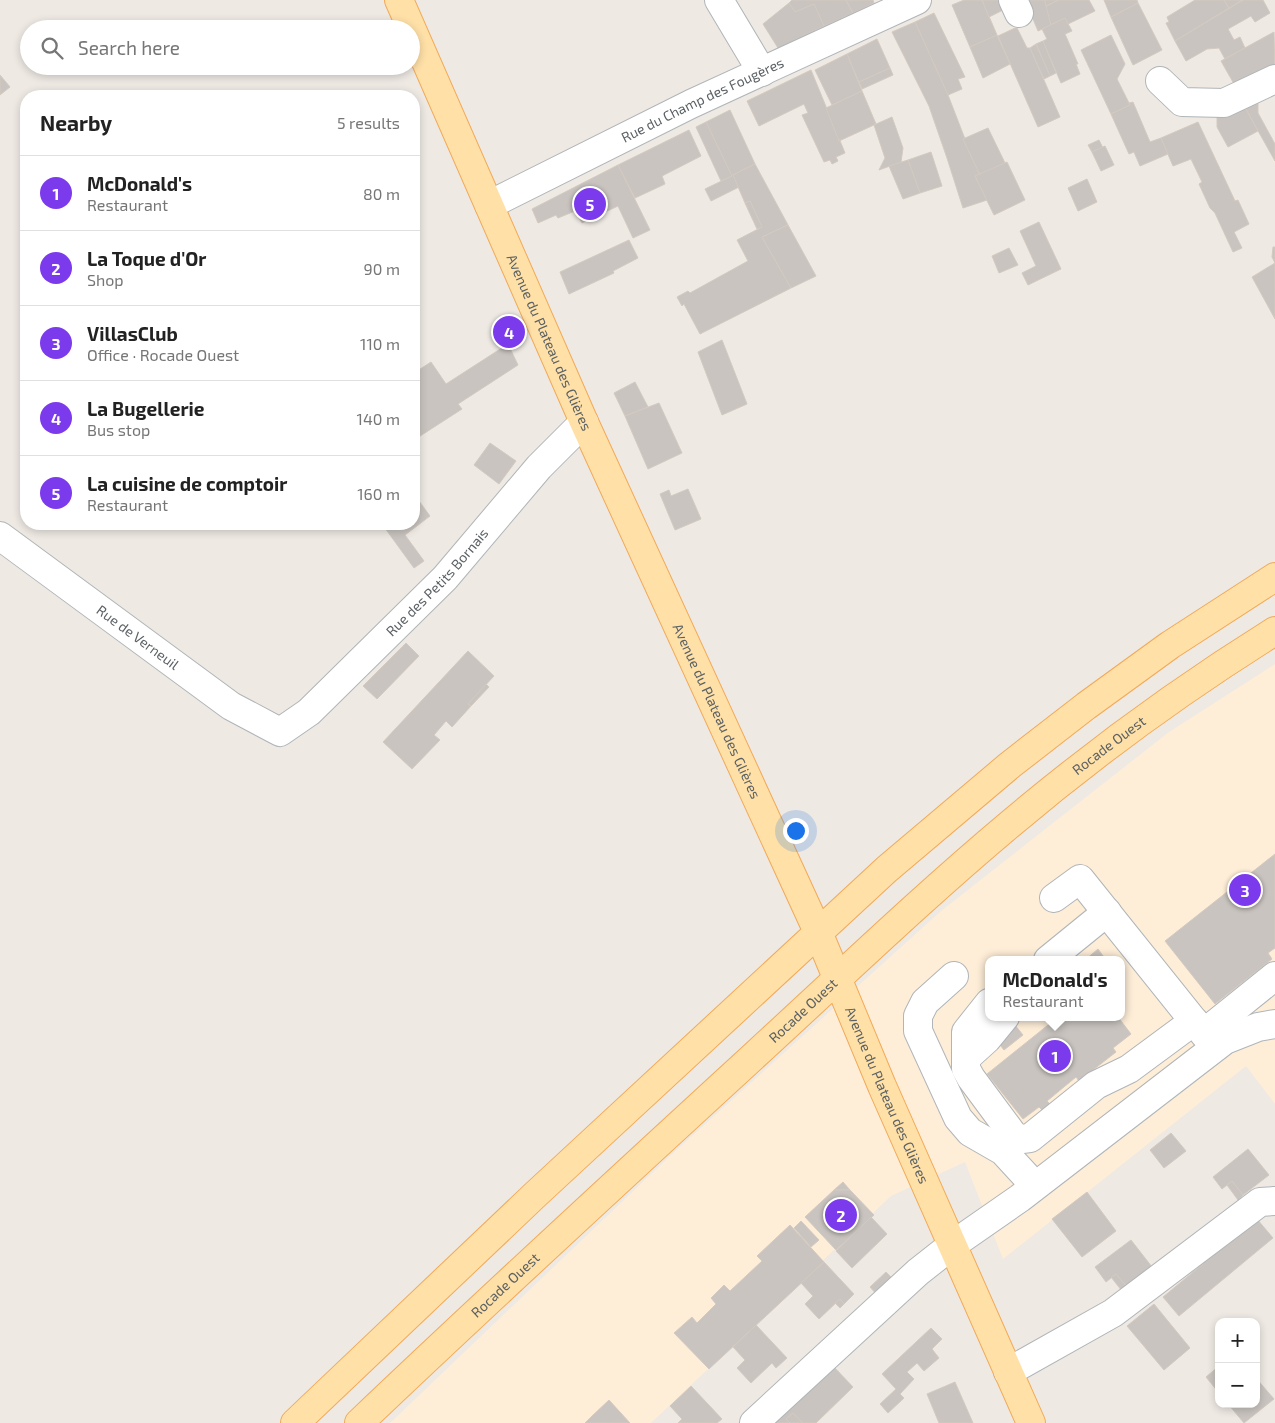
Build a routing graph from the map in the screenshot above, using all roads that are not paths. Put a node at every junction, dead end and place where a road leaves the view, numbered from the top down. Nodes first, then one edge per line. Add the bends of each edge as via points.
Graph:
1 (399, 0) edge
2 (719, 0) edge
3 (917, 0) edge
4 (408, 20) edge
5 (420, 48) edge
6 (762, 72) junction
7 (1275, 79) edge
8 (1160, 81) dead end
9 (489, 205) junction
10 (584, 422) junction
11 (0, 536) edge
12 (1275, 577) edge
13 (1275, 631) edge
14 (280, 732) joint
15 (1054, 898) dead end
16 (1107, 912) junction
17 (818, 932) junction
18 (1053, 956) edge
19 (954, 976) dead end
20 (1275, 976) edge
21 (837, 979) junction
22 (985, 1008) edge
23 (1001, 1021) edge
24 (1275, 1024) edge
25 (1205, 1034) junction
26 (966, 1058) junction
27 (1032, 1188) junction
28 (1275, 1201) edge
29 (951, 1246) junction
30 (1008, 1372) junction
31 (295, 1423) edge
32 (359, 1423) edge
33 (754, 1423) edge
34 (1031, 1423) edge

1 - 4 main road, Avenue du Plateau des Glières
2 - 6 street
3 - 6 street, Rue du Champ des Fougères
5 - 9 main road, Avenue du Plateau des Glières
6 - 9 street, Rue du Champ des Fougères
7 - 8 street via 1224,103 1182,102
9 - 10 main road, Avenue du Plateau des Glières
10 - 14 street, Rue des Petits Bornais via 539,467 445,578 309,712
10 - 17 main road, Avenue du Plateau des Glières
11 - 14 street, Rue de Verneuil via 230,706
12 - 17 main road via 1170,646 1067,720 927,835
13 - 21 main road, Rocade Ouest via 1152,713 1084,765 1010,824
15 - 16 street via 1080,879
16 - 18 street
16 - 25 street
17 - 21 main road, Avenue du Plateau des Glières
17 - 31 main road
19 - 27 street via 925,1002 918,1016 918,1031 958,1118 970,1132 1003,1151 1026,1176
20 - 25 street
21 - 29 main road, Avenue du Plateau des Glières
21 - 32 main road, Rocade Ouest
22 - 26 street via 966,1032
23 - 26 street
24 - 25 street via 1225,1040
25 - 26 street via 1096,1085 1030,1138 1022,1140 1014,1136 971,1078 966,1069
25 - 27 street
27 - 29 street
28 - 30 street via 1260,1202 1113,1313
29 - 30 main road, Avenue du Plateau des Glières
29 - 33 street via 918,1272
30 - 34 main road, Avenue du Plateau des Glières

